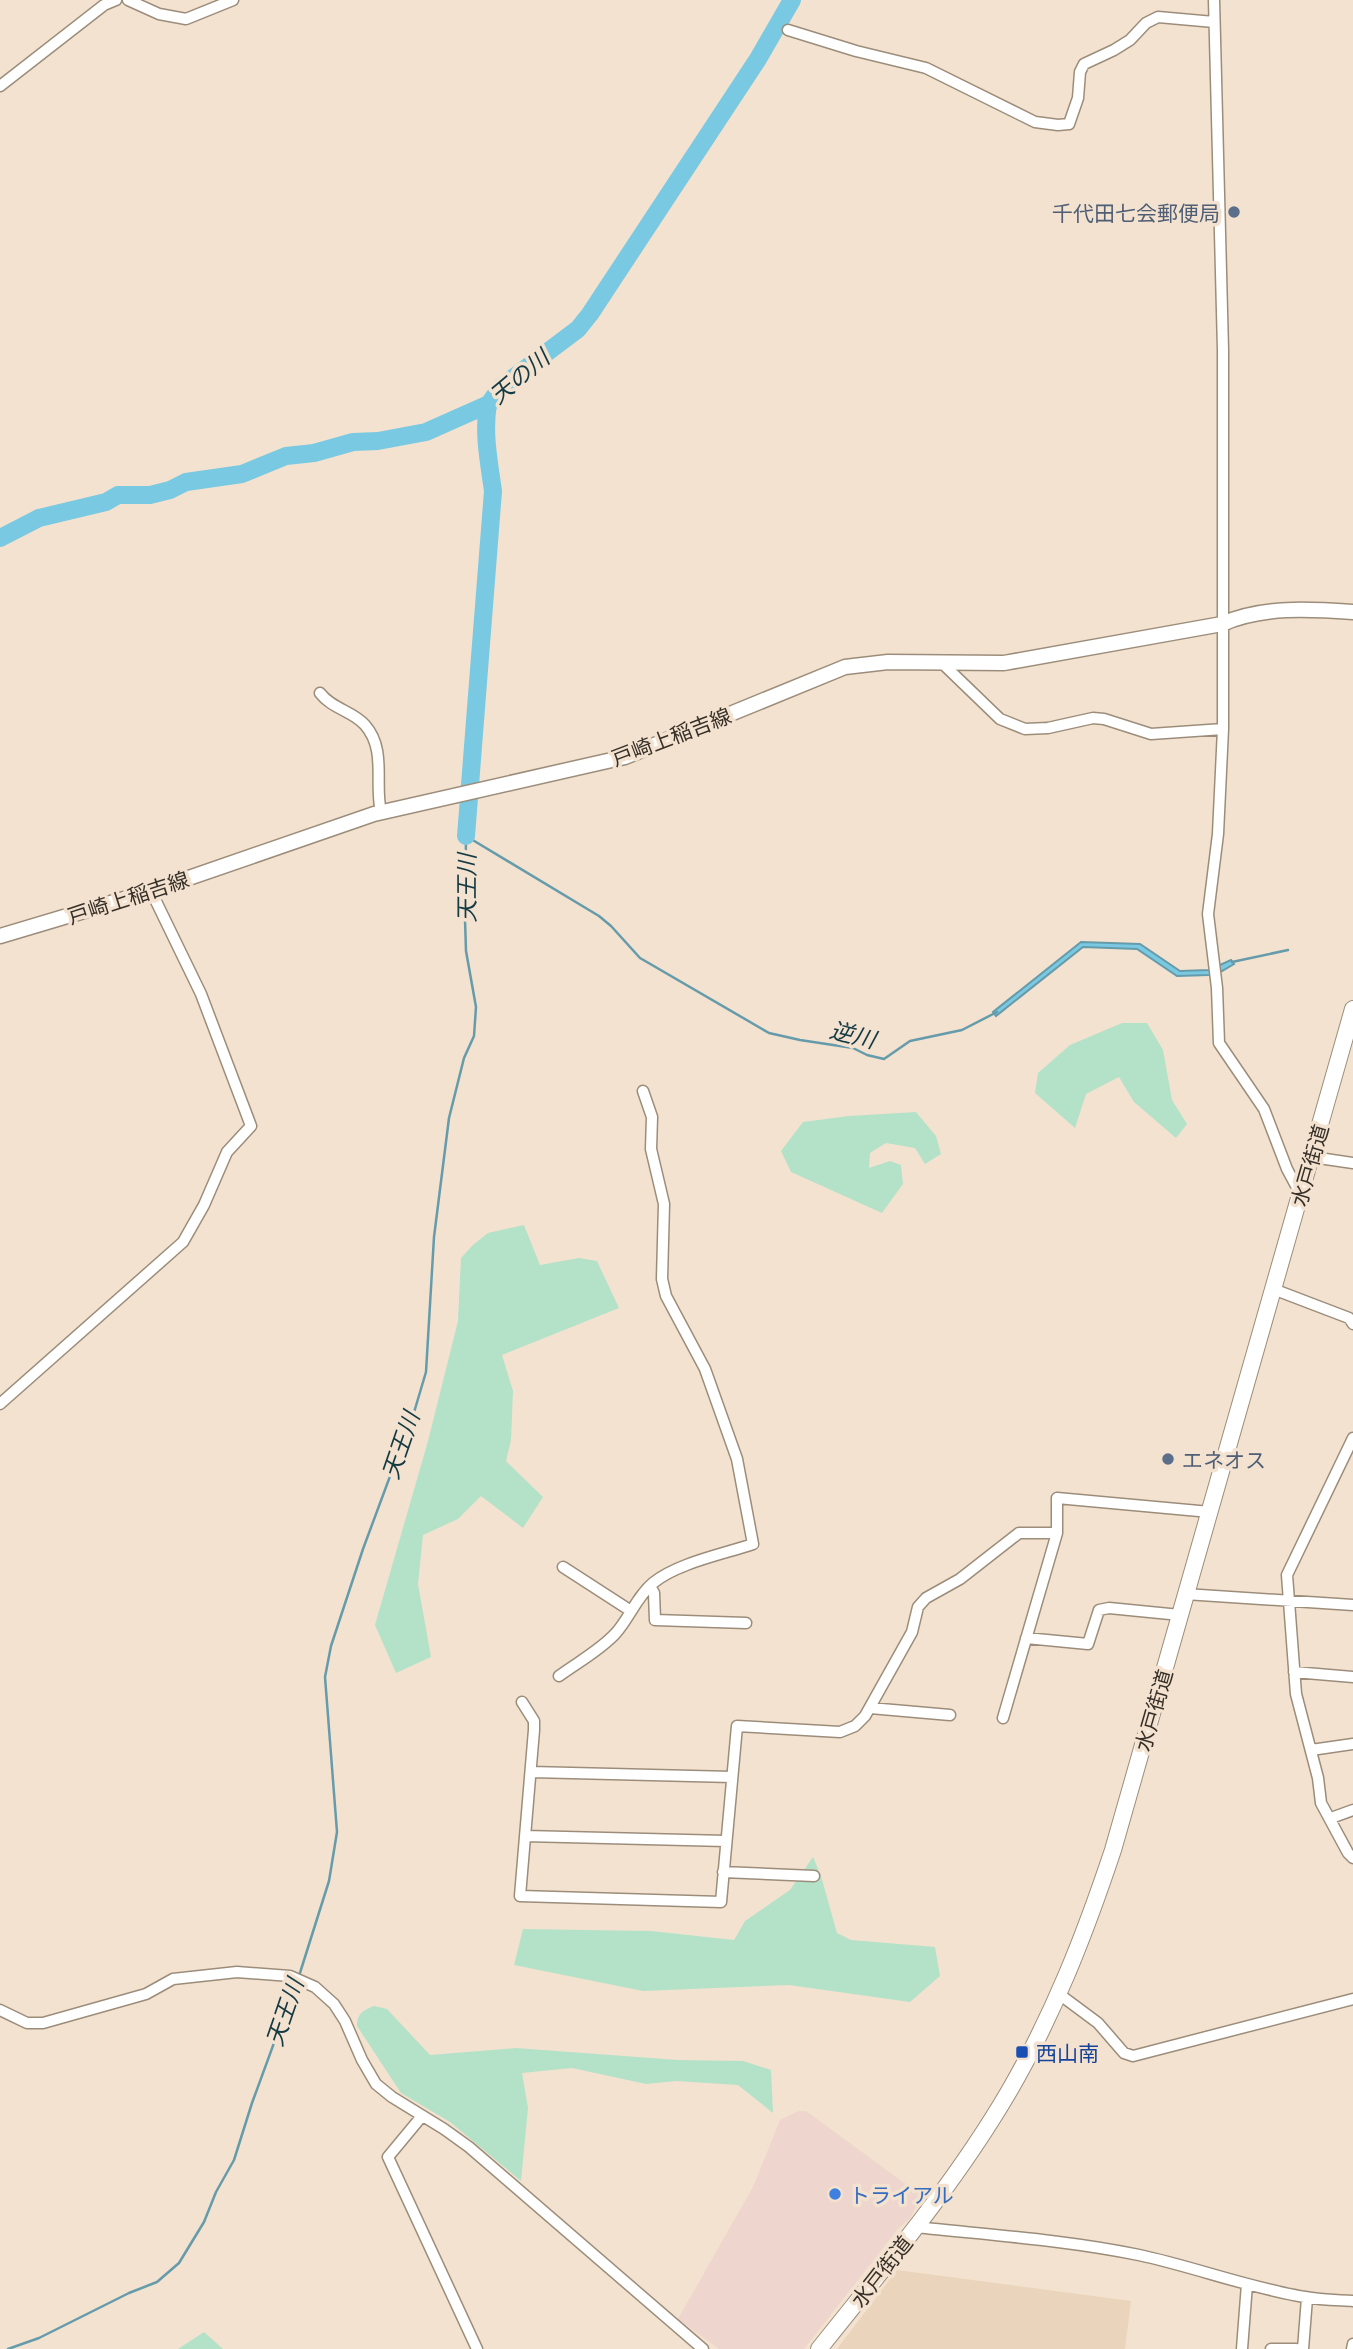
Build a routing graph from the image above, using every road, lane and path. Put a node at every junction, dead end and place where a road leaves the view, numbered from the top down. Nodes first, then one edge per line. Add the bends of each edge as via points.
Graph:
1 (116, 0) edge
2 (128, 0) edge
3 (233, 0) edge
4 (1214, 0) edge
5 (1214, 22) junction
6 (788, 30) dead end
7 (0, 86) edge
8 (1353, 612) edge
9 (1223, 624) junction
10 (943, 664) junction
11 (320, 693) dead end
12 (1223, 729) junction
13 (381, 812) junction
14 (151, 891) junction
15 (0, 936) edge
16 (1353, 1009) edge
17 (643, 1091) dead end
18 (1311, 1157) junction
19 (1353, 1163) edge
20 (1301, 1195) junction
21 (1273, 1289) junction
22 (1353, 1324) edge
23 (0, 1404) edge
24 (1353, 1438) edge
25 (1210, 1513) junction
26 (1057, 1533) junction
27 (563, 1567) dead end
28 (650, 1586) junction
29 (1185, 1594) junction
30 (1288, 1600) junction
31 (1353, 1605) edge
32 (631, 1611) junction
33 (1180, 1615) junction
34 (746, 1623) dead end
35 (1027, 1638) junction
36 (1294, 1672) junction
37 (559, 1676) dead end
38 (1353, 1677) edge
39 (522, 1702) dead end
40 (870, 1708) junction
41 (950, 1716) dead end
42 (1003, 1718) dead end
43 (1353, 1744) edge
44 (1311, 1750) junction
45 (531, 1772) junction
46 (732, 1777) junction
47 (1353, 1810) edge
48 (1331, 1818) junction
49 (525, 1836) junction
50 (726, 1841) junction
51 (1353, 1858) edge
52 (723, 1872) junction
53 (814, 1876) dead end
54 (1059, 1994) junction
55 (1353, 1999) edge
56 (0, 2010) edge
57 (422, 2116) junction
58 (916, 2227) junction
59 (1247, 2284) junction
60 (1307, 2298) junction
61 (1353, 2301) edge
62 (477, 2349) edge
63 (703, 2349) edge
64 (820, 2349) edge
65 (1242, 2349) edge
66 (1271, 2349) edge
67 (1296, 2349) edge
68 (1303, 2349) edge

1 - 7 street
2 - 3 street via 159,14 186,19
4 - 5 street
5 - 6 street via 1158,17 1146,23 1114,50 1084,64 1069,124 1058,125 1035,122 926,68
5 - 9 street
8 - 9 main road, 戸崎上稲吉線 via 1257,613
9 - 10 main road, 戸崎上稲吉線 via 1027,660
9 - 12 street
10 - 12 street via 1000,719 1016,727 1032,730 1093,718 1151,734
10 - 13 main road, 戸崎上稲吉線 via 888,662 845,667 625,757
11 - 13 street via 357,718 374,737
12 - 20 street via 1208,923 1219,1043 1264,1109
13 - 14 main road, 戸崎上稲吉線
14 - 15 main road, 戸崎上稲吉線
14 - 23 street via 201,993 251,1126 227,1152 183,1242
16 - 18 highway, 水戸街道
17 - 28 street via 652,1117 651,1149 664,1204 662,1279 705,1369 737,1459 753,1544 681,1567
18 - 19 street
18 - 20 highway, 水戸街道
20 - 21 highway, 水戸街道
21 - 22 street via 1349,1318
21 - 25 highway, 水戸街道
24 - 30 street via 1287,1575
25 - 26 street via 1057,1497
25 - 29 highway, 水戸街道
26 - 35 street
26 - 40 street via 1019,1533 960,1580 926,1598
27 - 32 street
28 - 32 street
28 - 34 street via 655,1620
29 - 30 street
29 - 33 highway, 水戸街道
30 - 31 street
30 - 36 street
32 - 37 street via 604,1645
33 - 35 street via 1109,1608 1099,1610 1088,1644
33 - 54 highway, 水戸街道 via 1114,1850
35 - 42 street
36 - 38 street
36 - 44 street
39 - 45 street via 534,1721
40 - 41 street
40 - 46 street via 855,1726 840,1732 737,1726
43 - 44 street
44 - 48 street via 1321,1803
45 - 46 street
45 - 49 street
46 - 50 street
47 - 48 street
48 - 51 street
49 - 50 street
49 - 52 street via 520,1896 721,1902
50 - 52 street
52 - 53 street
54 - 55 street via 1133,2056
54 - 58 highway, 水戸街道 via 1008,2093
56 - 57 street via 27,2023 43,2023 146,1994 173,1979 237,1972 295,1978 334,2004 376,2084
57 - 62 street via 388,2157
57 - 63 street via 469,2147
58 - 59 street via 1138,2255
58 - 64 highway, 水戸街道
59 - 60 street
59 - 65 street
60 - 61 street
60 - 68 street
66 - 67 street

